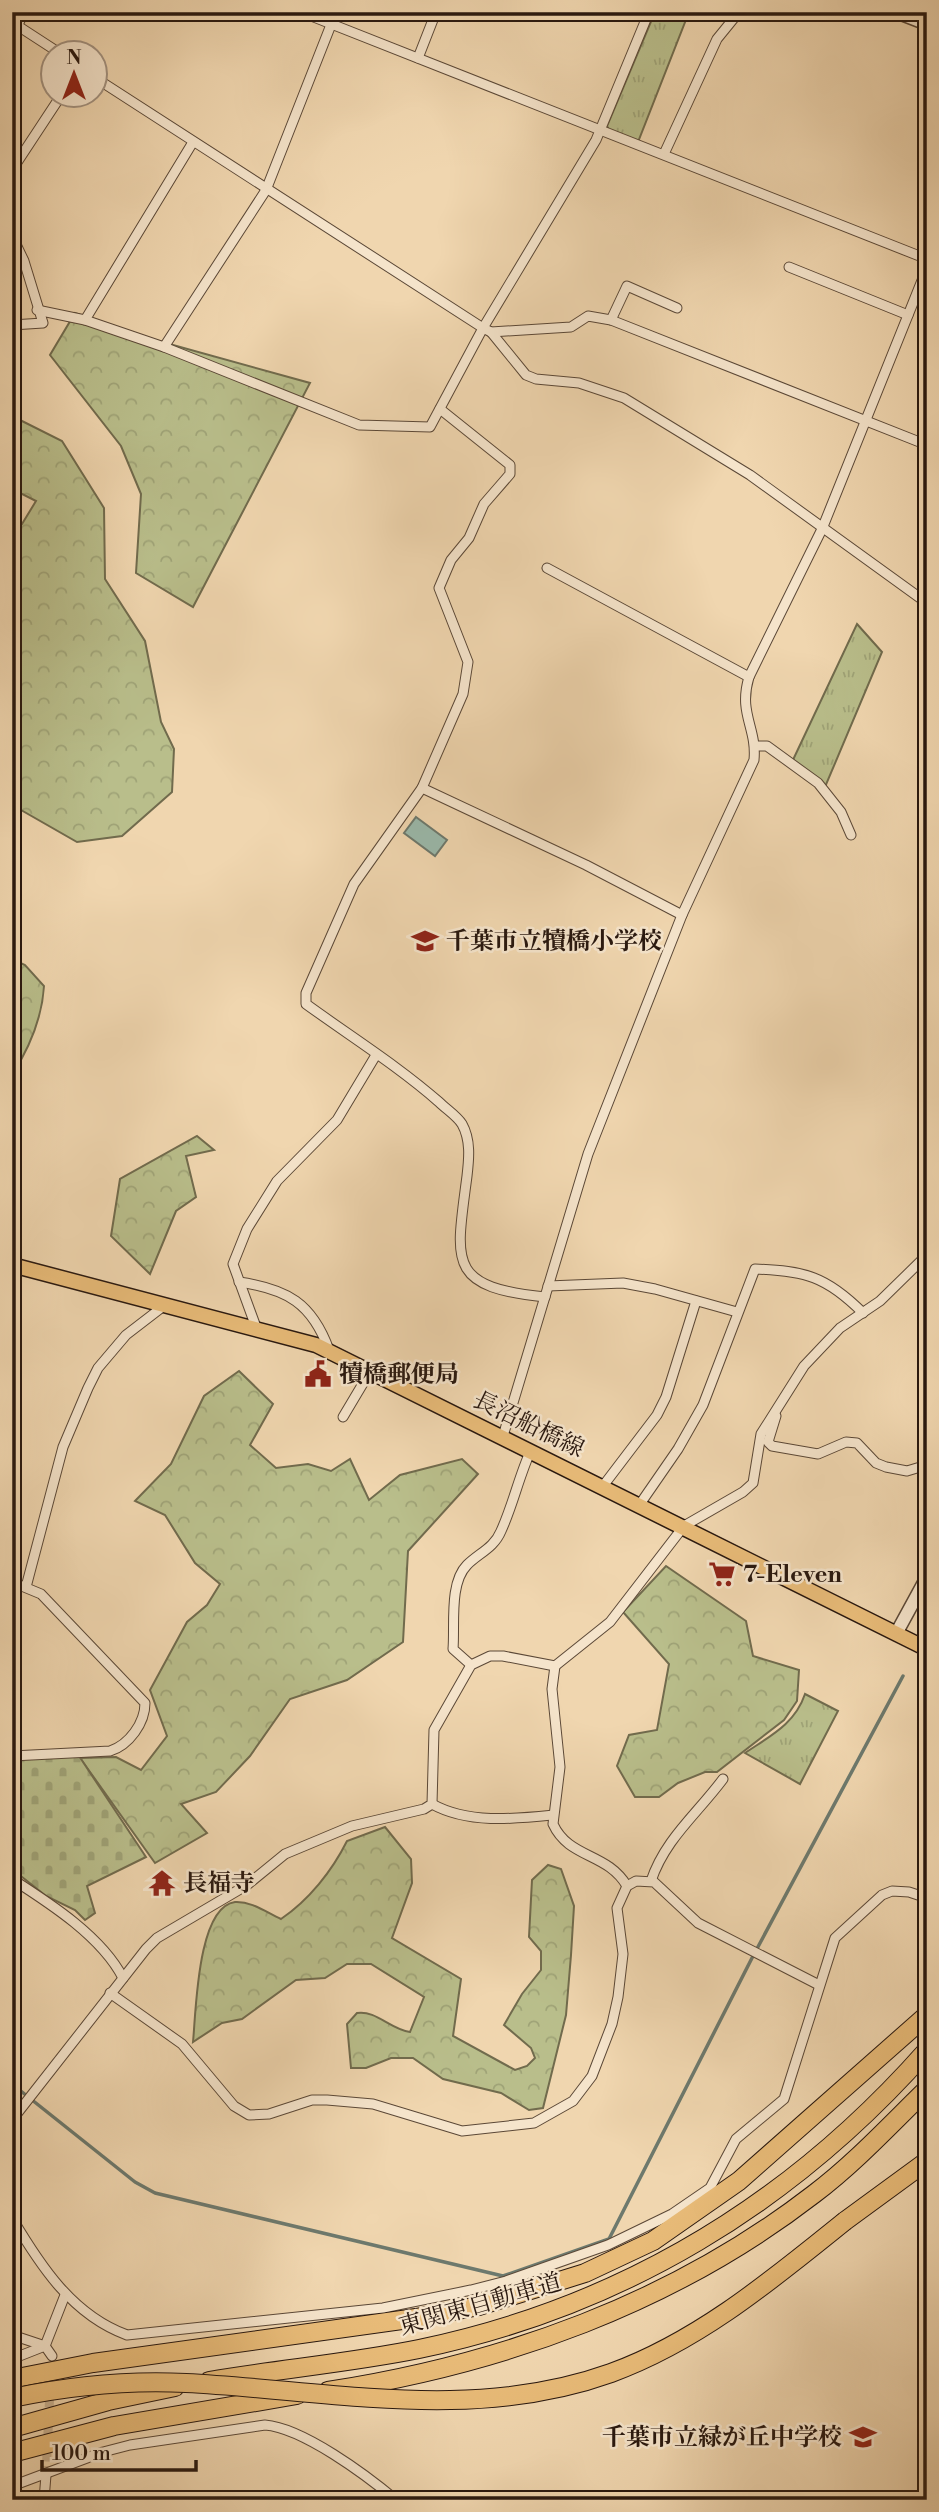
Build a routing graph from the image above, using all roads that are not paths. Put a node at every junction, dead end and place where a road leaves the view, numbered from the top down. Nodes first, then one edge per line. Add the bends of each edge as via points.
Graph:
1 (24, 12) edge
2 (301, 12) edge
3 (336, 12) edge
4 (436, 12) edge
5 (649, 12) edge
6 (739, 12) edge
7 (896, 12) edge
8 (331, 24) junction
9 (927, 24) edge
10 (18, 26) junction
11 (12, 37) edge
12 (38, 39) edge
13 (418, 58) junction
14 (108, 86) edge
15 (53, 108) edge
16 (600, 130) junction
17 (193, 142) junction
18 (664, 154) junction
19 (12, 170) edge
20 (267, 190) junction
21 (12, 236) edge
22 (927, 259) edge
23 (789, 267) dead end
24 (927, 268) edge
25 (677, 308) dead end
26 (37, 310) junction
27 (908, 315) junction
28 (85, 320) junction
29 (611, 320) junction
30 (12, 325) edge
31 (487, 330) junction
32 (164, 347) junction
33 (440, 410) junction
34 (865, 421) junction
35 (927, 445) edge
36 (822, 529) junction
37 (547, 568) dead end
38 (927, 603) edge
39 (749, 677) junction
40 (755, 746) junction
41 (422, 788) junction
42 (851, 835) dead end
43 (682, 915) junction
44 (376, 1055) junction
45 (927, 1255) edge
46 (12, 1265) edge
47 (239, 1282) junction
48 (548, 1286) junction
49 (545, 1297) junction
50 (696, 1301) junction
51 (165, 1304) junction
52 (737, 1312) junction
53 (863, 1313) junction
54 (256, 1327) junction
55 (328, 1350) junction
56 (371, 1370) junction
57 (779, 1405) junction
58 (343, 1417) dead end
59 (503, 1436) junction
60 (531, 1450) junction
61 (927, 1465) edge
62 (603, 1486) junction
63 (639, 1504) junction
64 (684, 1526) junction
65 (927, 1577) edge
66 (12, 1582) edge
67 (26, 1587) junction
68 (897, 1632) junction
69 (927, 1649) edge
70 (471, 1665) junction
71 (555, 1667) junction
72 (12, 1756) edge
73 (723, 1779) dead end
74 (432, 1804) junction
75 (552, 1815) junction
76 (12, 1879) edge
77 (651, 1881) junction
78 (627, 1886) junction
79 (927, 1898) edge
80 (123, 1978) junction
81 (819, 1984) junction
82 (110, 1993) junction
83 (927, 2015) edge
84 (927, 2050) edge
85 (927, 2089) edge
86 (12, 2120) edge
87 (927, 2161) edge
88 (12, 2218) edge
89 (65, 2295) junction
90 (12, 2335) edge
91 (46, 2346) junction
92 (52, 2356) tunnel mouth
93 (12, 2359) edge
94 (12, 2379) edge
95 (12, 2398) edge
96 (12, 2428) edge
97 (12, 2453) edge
98 (46, 2474) junction
99 (12, 2486) edge
100 (44, 2500) edge
101 (396, 2500) edge

1 - 10 street
2 - 8 street
3 - 8 street
4 - 13 street
5 - 16 street
6 - 18 street via 717,39
7 - 9 street
8 - 13 street
8 - 20 street
10 - 11 street
10 - 12 street
13 - 16 street
14 - 17 street
15 - 19 street
16 - 18 street
16 - 31 street
17 - 20 street
17 - 28 street
18 - 22 street
20 - 31 street
20 - 32 street
21 - 26 street
23 - 27 street
24 - 27 street
25 - 29 street via 627,286
26 - 28 street
26 - 30 street via 43,323
27 - 34 street
28 - 32 street
29 - 31 street via 588,316 571,327
29 - 34 street
31 - 33 street
31 - 36 street via 526,375 579,383 624,398 750,475
32 - 33 street via 359,425 430,427
33 - 41 street via 510,465 510,474 484,504 439,588 468,662 468,676
34 - 35 street
34 - 36 street
36 - 38 street
36 - 39 street
37 - 39 street
39 - 40 street via 744,713
40 - 42 street via 767,746 818,783
40 - 43 street via 754,760
41 - 43 street
41 - 44 street via 354,884 306,993 306,1004
43 - 48 street via 588,1154
44 - 47 street via 337,1120 278,1181 247,1229 233,1264
44 - 49 street via 461,1122 468,1139 458,1244 464,1269 491,1288
45 - 53 street
46 - 51 main road, 長沼船橋線
47 - 54 street
47 - 55 street via 263,1285 291,1297 319,1324
48 - 49 street
48 - 50 street via 623,1283
49 - 59 street
50 - 52 street
50 - 62 street via 657,1415
51 - 54 main road, 長沼船橋線
51 - 67 street via 126,1335 98,1368 88,1388 63,1447
52 - 53 street via 755,1269 810,1274
52 - 63 street via 703,1405
53 - 57 street via 822,1346
54 - 55 main road, 長沼船橋線
55 - 56 main road, 長沼船橋線
56 - 58 street
56 - 59 main road, 長沼船橋線
57 - 61 street via 768,1442 772,1446 818,1454 846,1442 856,1443 886,1467 907,1471
57 - 64 street via 761,1434 753,1483
59 - 60 main road, 長沼船橋線
60 - 62 main road, 長沼船橋線
60 - 70 street via 501,1532 487,1551 466,1565 456,1589 453,1648
62 - 63 main road, 長沼船橋線
63 - 64 main road, 長沼船橋線
64 - 68 main road, 長沼船橋線
64 - 71 street via 610,1622
65 - 68 street
66 - 67 street
67 - 72 street via 48,1601 142,1698 145,1713 120,1748
68 - 69 main road, 長沼船橋線
70 - 71 street via 490,1656 503,1656
70 - 74 street via 434,1730
71 - 75 street via 552,1689 560,1767
73 - 77 street via 676,1833
74 - 75 street via 501,1821
74 - 80 street via 352,1826 285,1854 247,1885 158,1938
75 - 78 street via 565,1840 614,1867
76 - 80 street via 64,1914 116,1963
77 - 78 street
77 - 81 street via 698,1923
78 - 82 street via 617,1908 623,1954 618,1997 592,2076 573,2101 534,2123 462,2131 373,2104 327,2100 249,2115 234,2106 182,2044
79 - 81 street via 909,1892 882,1895 835,1938
80 - 82 street
81 - 89 street via 784,2099 736,2139 704,2194 608,2245 506,2281 383,2308 147,2335 112,2330
82 - 86 street
83 - 94 highway via 739,2181 653,2241 585,2273 479,2305 416,2318 93,2363
84 - 96 highway, 東関東自動車道 via 840,2139 756,2206 642,2273 571,2305 432,2346 162,2389
85 - 97 highway, 東関東自動車道 via 856,2159 768,2227 652,2294 584,2324 429,2373 164,2416
87 - 95 highway, bridge via 710,2323 659,2352 569,2386 461,2401 372,2399 184,2382 90,2385
88 - 89 street
89 - 91 street
90 - 91 street
91 - 92 street
91 - 93 street
98 - 99 street
98 - 100 street
98 - 101 street via 130,2445 265,2425 318,2446

